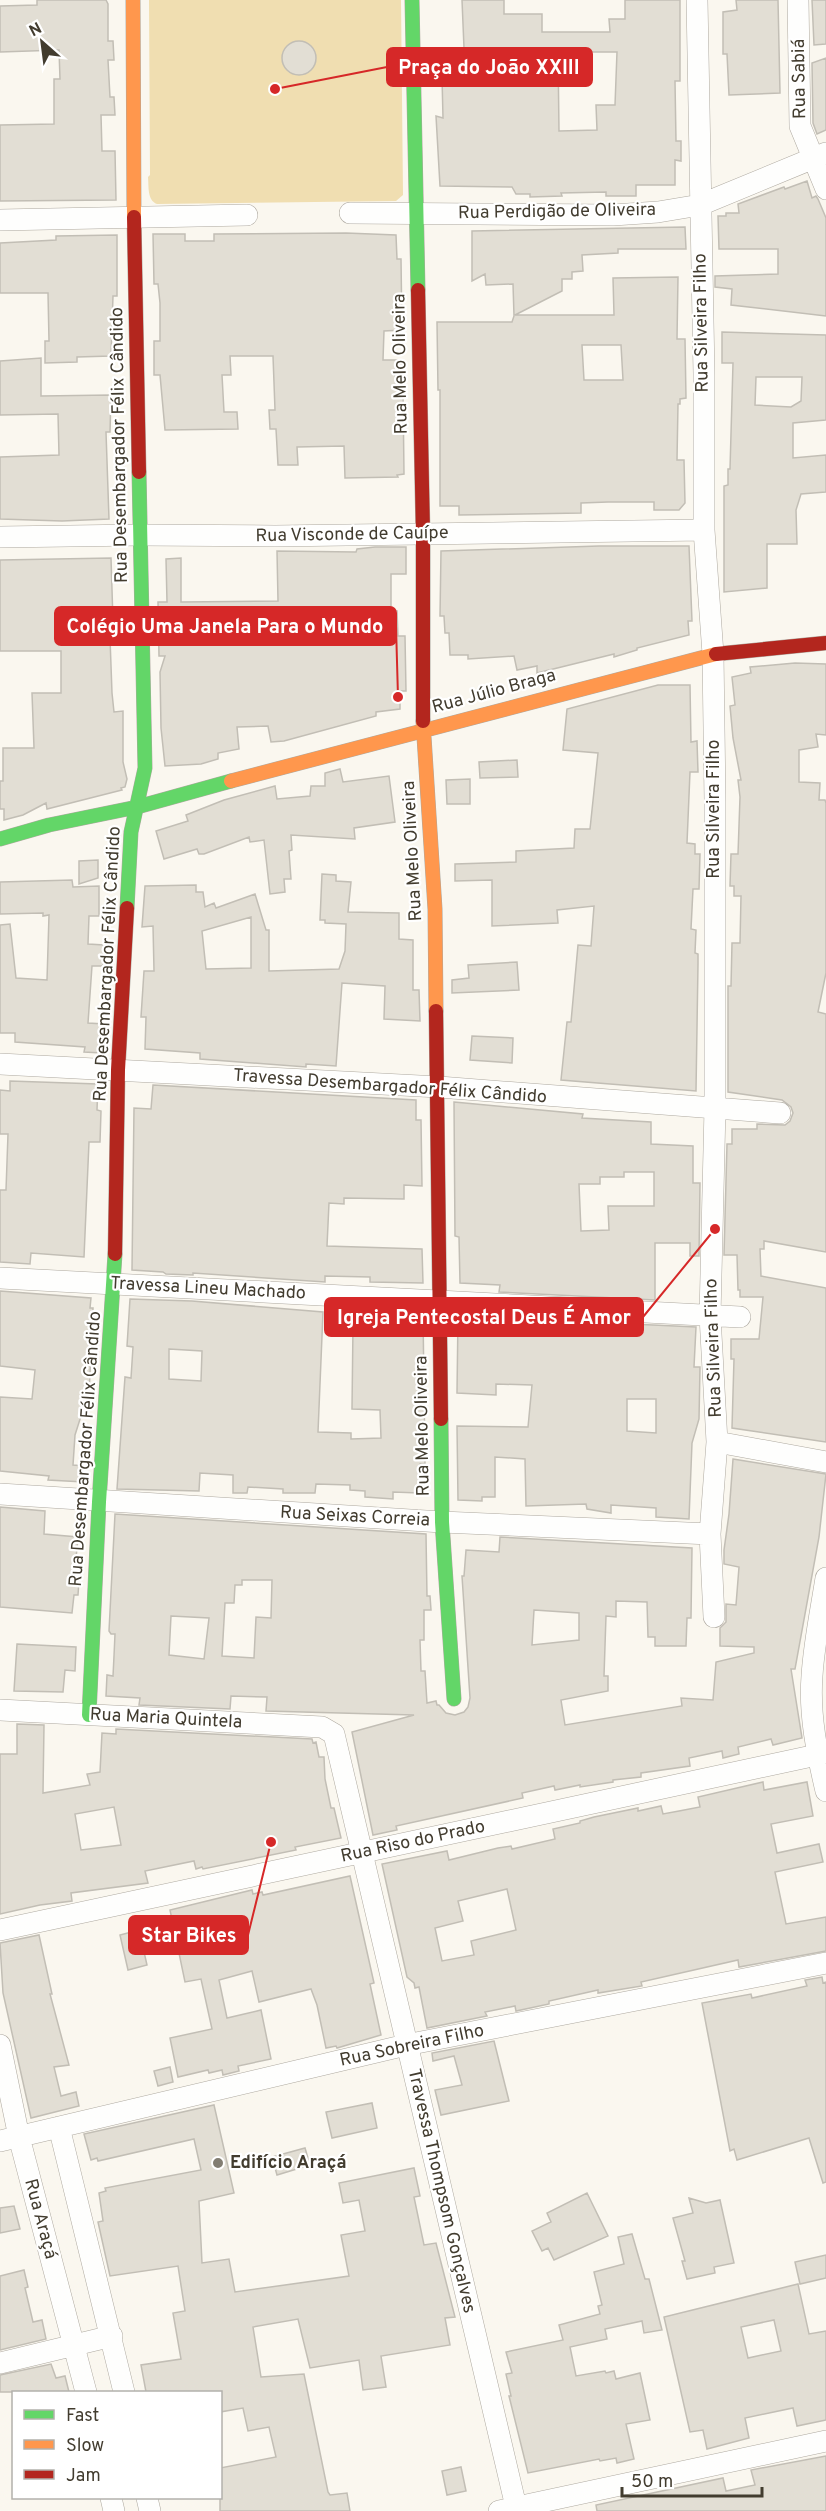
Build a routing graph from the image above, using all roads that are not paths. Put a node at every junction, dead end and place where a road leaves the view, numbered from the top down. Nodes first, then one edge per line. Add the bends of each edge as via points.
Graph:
1 (133, 0) edge
2 (412, 0) edge
3 (697, 0) edge
4 (798, 0) edge
5 (819, 156) edge
6 (826, 189) edge
7 (700, 204) junction
8 (350, 213) dead end
9 (415, 214) junction
10 (247, 215) dead end
11 (134, 216) junction
12 (0, 220) edge
13 (704, 530) junction
14 (423, 534) junction
15 (139, 535) junction
16 (0, 537) edge
17 (826, 643) edge
18 (713, 654) junction
19 (423, 729) junction
20 (137, 807) junction
21 (0, 839) edge
22 (0, 1064) edge
23 (118, 1070) junction
24 (438, 1087) junction
25 (715, 1108) junction
26 (780, 1113) dead end
27 (0, 1278) edge
28 (115, 1283) junction
29 (440, 1302) junction
30 (710, 1316) junction
31 (740, 1317) dead end
32 (717, 1442) junction
33 (826, 1462) edge
34 (0, 1494) edge
35 (99, 1502) junction
36 (442, 1522) junction
37 (710, 1534) junction
38 (826, 1578) edge
39 (714, 1617) dead end
40 (454, 1699) dead end
41 (0, 1710) edge
42 (89, 1715) junction
43 (332, 1731) joint
44 (822, 1754) edge
45 (826, 1791) edge
46 (363, 1853) junction
47 (0, 1930) edge
48 (826, 1963) edge
49 (0, 2045) edge
50 (406, 2045) junction
51 (59, 2127) junction
52 (9, 2139) edge
53 (111, 2336) junction
54 (73, 2344) junction
55 (0, 2363) edge
56 (86, 2391) edge
57 (124, 2391) edge
58 (826, 2441) edge
59 (510, 2510) edge

1 - 11 street, Rua Desembargador Félix Cândido
2 - 9 street, Rua Melo Oliveira
3 - 7 street, Rua Silveira Filho
4 - 5 street, Rua Sabiá via 800,126
5 - 6 street, Rua Sabiá
5 - 7 street, Rua Perdigão de Oliveira
7 - 9 street, Rua Perdigão de Oliveira via 613,215
7 - 13 street, Rua Silveira Filho
8 - 9 street, Rua Perdigão de Oliveira
9 - 14 street, Rua Melo Oliveira
10 - 11 street
11 - 12 street
11 - 15 street, Rua Desembargador Félix Cândido
13 - 14 street, Rua Visconde de Cauípe
13 - 18 street, Rua Silveira Filho
14 - 15 street, Rua Visconde de Cauípe
14 - 19 street, Rua Melo Oliveira
15 - 16 street, Rua Visconde de Cauípe
15 - 20 street, Rua Desembargador Félix Cândido via 145,768
17 - 18 street, Rua Júlio Braga
18 - 19 street, Rua Júlio Braga
18 - 25 street, Rua Silveira Filho
19 - 20 street, Rua Júlio Braga
19 - 24 street, Rua Melo Oliveira via 435,909
20 - 21 street, Rua Júlio Braga
20 - 23 street, Rua Desembargador Félix Cândido via 131,832
22 - 23 street, Travessa Desembargador Félix Cândido
23 - 24 street, Travessa Desembargador Félix Cândido
23 - 28 street, Rua Desembargador Félix Cândido
24 - 25 street, Travessa Desembargador Félix Cândido
24 - 29 street, Rua Melo Oliveira
25 - 26 street, Travessa Desembargador Félix Cândido
25 - 30 street, Rua Silveira Filho
27 - 28 street, Travessa Lineu Machado
28 - 29 street, Travessa Lineu Machado
28 - 35 street, Rua Desembargador Félix Cândido
29 - 30 street, Travessa Lineu Machado
29 - 36 street, Rua Melo Oliveira
30 - 31 street, Travessa Lineu Machado
30 - 32 street, Rua Silveira Filho
32 - 33 street
32 - 37 street, Rua Silveira Filho
34 - 35 street, Rua Seixas Correia
35 - 36 street, Rua Seixas Correia
35 - 42 street, Rua Desembargador Félix Cândido
36 - 37 street, Rua Seixas Correia
36 - 40 street, Rua Melo Oliveira
37 - 39 street, Rua Silveira Filho
38 - 44 street via 812,1675 812,1719
41 - 42 street, Rua Maria Quintela
42 - 43 street, Rua Maria Quintela via 322,1727
43 - 46 street, Travessa Thompsom Gonçalves
44 - 45 street
44 - 46 street, Rua Riso do Prado
46 - 47 street, Rua Riso do Prado
46 - 50 street, Travessa Thompsom Gonçalves
48 - 50 street, Rua Sobreira Filho
49 - 52 street, Rua Araçá
50 - 51 street, Rua Sobreira Filho
50 - 59 street, Travessa Thompsom Gonçalves
51 - 52 street, Rua Sobreira Filho
51 - 53 street
52 - 54 street, Rua Araçá
53 - 54 street
53 - 57 street
54 - 55 street
54 - 56 street, Rua Araçá
58 - 59 street

